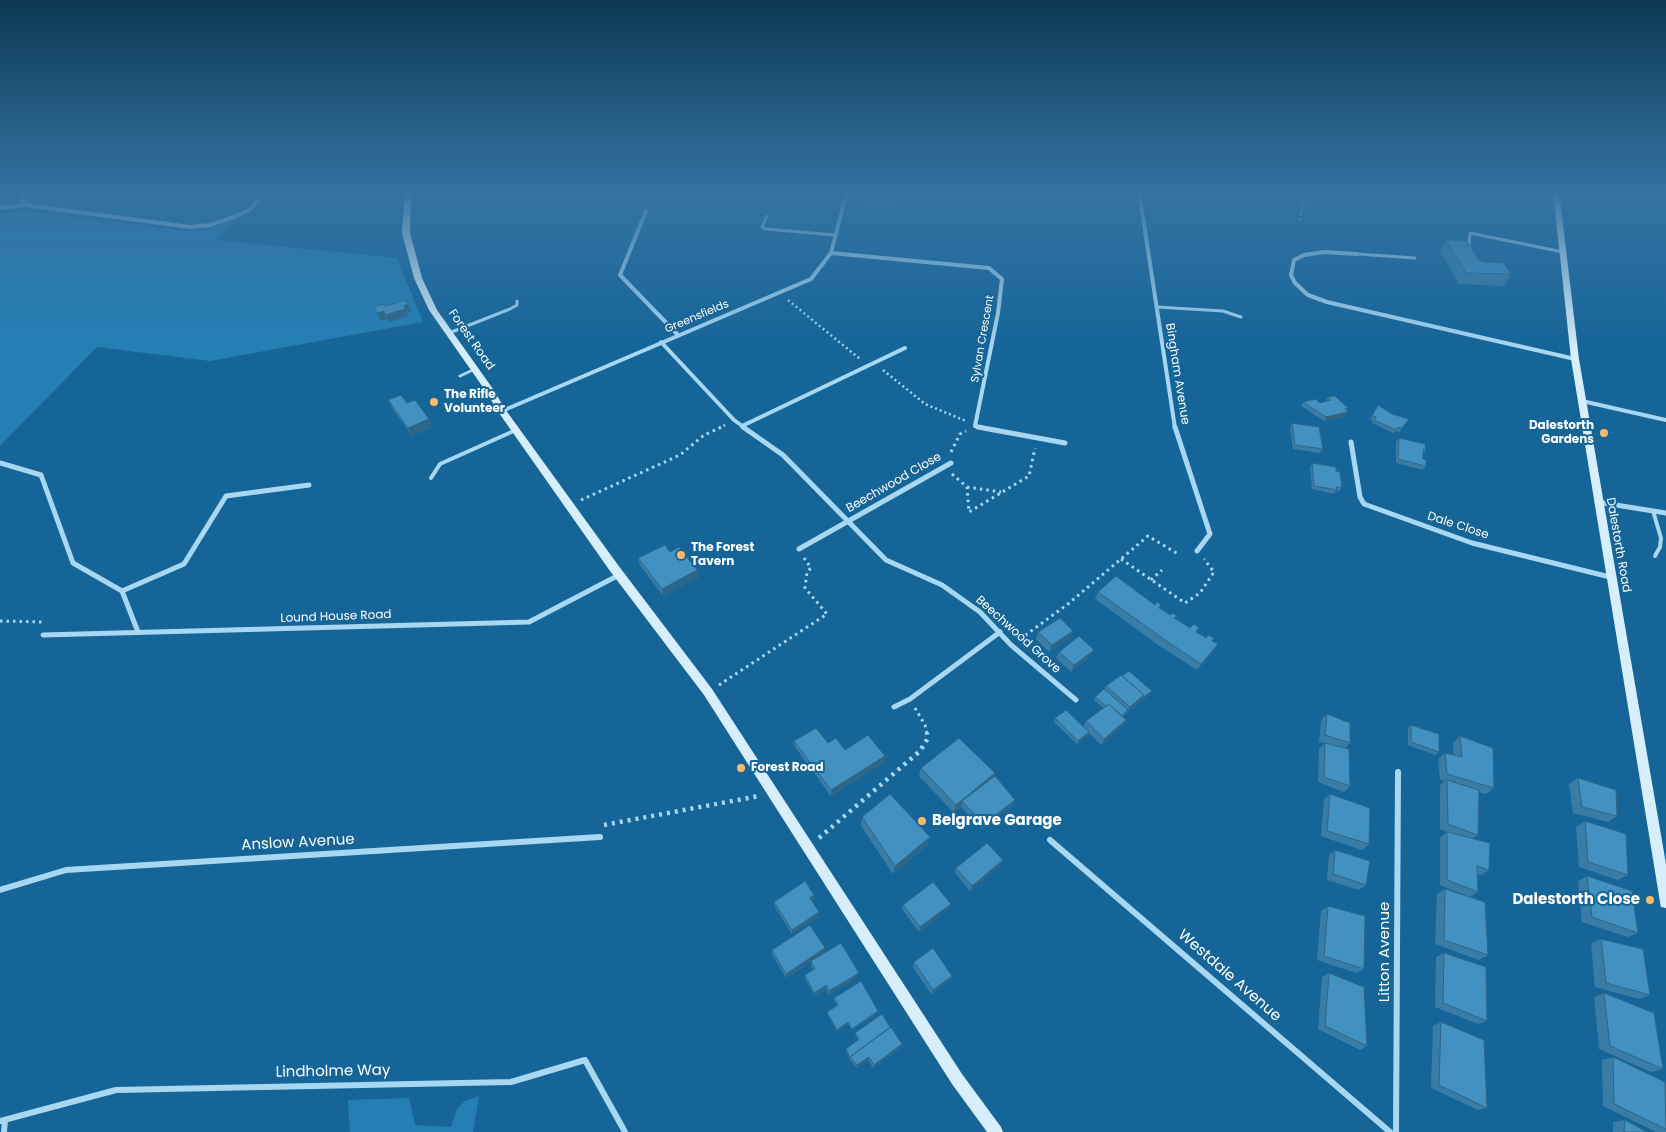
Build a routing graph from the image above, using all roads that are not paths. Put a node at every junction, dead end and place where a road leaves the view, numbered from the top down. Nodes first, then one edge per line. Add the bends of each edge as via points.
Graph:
1 (409, 244) edge
2 (633, 244) edge
3 (834, 244) edge
4 (1147, 244) edge
5 (1523, 244) edge
6 (1562, 244) edge
7 (1563, 252) junction
8 (831, 253) junction
9 (1357, 254) joint
10 (1416, 258) dead end
11 (517, 301) dead end
12 (1157, 307) junction
13 (1241, 316) dead end
14 (449, 333) junction
15 (678, 334) junction
16 (661, 342) junction
17 (905, 348) dead end
18 (1575, 359) junction
19 (475, 370) junction
20 (460, 376) dead end
21 (490, 390) junction
22 (476, 396) dead end
23 (1582, 401) junction
24 (502, 411) junction
25 (1666, 420) edge
26 (742, 426) junction
27 (516, 430) junction
28 (1351, 442) dead end
29 (1065, 443) dead end
30 (0, 463) edge
31 (951, 463) road end
32 (431, 478) dead end
33 (309, 485) dead end
34 (1597, 502) junction
35 (1653, 511) junction
36 (1666, 513) edge
37 (847, 522) junction
38 (799, 549) road end
39 (1197, 551) road end
40 (1654, 556) dead end
41 (619, 575) junction
42 (1610, 577) junction
43 (122, 592) junction
44 (138, 632) junction
45 (1000, 632) junction
46 (43, 635) road end
47 (1076, 700) dead end
48 (894, 707) dead end
49 (1398, 772) dead end
50 (600, 837) road end
51 (1050, 840) dead end
52 (0, 890) edge
53 (1666, 902) edge
54 (2, 1121) edge
55 (4, 1132) edge
56 (625, 1132) edge
57 (996, 1132) edge
58 (1390, 1132) edge
59 (1396, 1132) edge

1 - 14 street, Forest Road via 418,278 433,310
2 - 15 street via 620,275
3 - 8 street, Greensfields
4 - 12 street, Bingham Avenue
5 - 7 lane
6 - 7 street, Dalestorth Road
7 - 18 street, Dalestorth Road
8 - 15 street, Greensfields via 811,279
8 - 29 street, Sylvan Crescent via 989,268 1002,279 975,426
9 - 10 lane
9 - 18 street via 1324,252 1304,255 1294,260 1291,275 1308,295 1327,302
11 - 14 lane via 517,305 510,309
12 - 13 lane via 1223,311
12 - 39 street, Bingham Avenue via 1176,434 1210,534
14 - 19 street, Forest Road
15 - 16 street, Greensfields
16 - 24 street, Greensfields
16 - 26 street, Beechwood Close
17 - 26 street
18 - 23 street, Dalestorth Road
19 - 20 lane
19 - 21 street, Forest Road
21 - 22 lane
21 - 24 street, Forest Road
23 - 25 street
23 - 34 street, Dalestorth Road
24 - 27 street, Forest Road
26 - 37 street, Beechwood Close via 783,455
27 - 32 lane via 440,464
27 - 41 street, Forest Road
28 - 42 street, Dale Close via 1364,504 1472,542
30 - 43 street via 41,475 72,563
31 - 37 street, Beechwood Close
33 - 43 street via 226,496 184,564
34 - 35 street
34 - 42 street, Dalestorth Road
35 - 36 street
35 - 40 lane via 1662,538
37 - 38 street, Beechwood Close
37 - 45 street, Beechwood Grove via 886,560 942,585 980,612
41 - 44 street, Lound House Road via 529,622
41 - 57 street, Forest Road via 708,692 957,1079
42 - 53 street, Dalestorth Road
43 - 44 street
44 - 46 street, Lound House Road
45 - 47 street, Beechwood Grove
45 - 48 street via 910,699
49 - 59 street, Litton Avenue
50 - 52 street, Anslow Avenue via 66,870
51 - 58 street, Westdale Avenue
54 - 55 street
54 - 56 street, Lindholme Way via 116,1090 511,1082 585,1060

